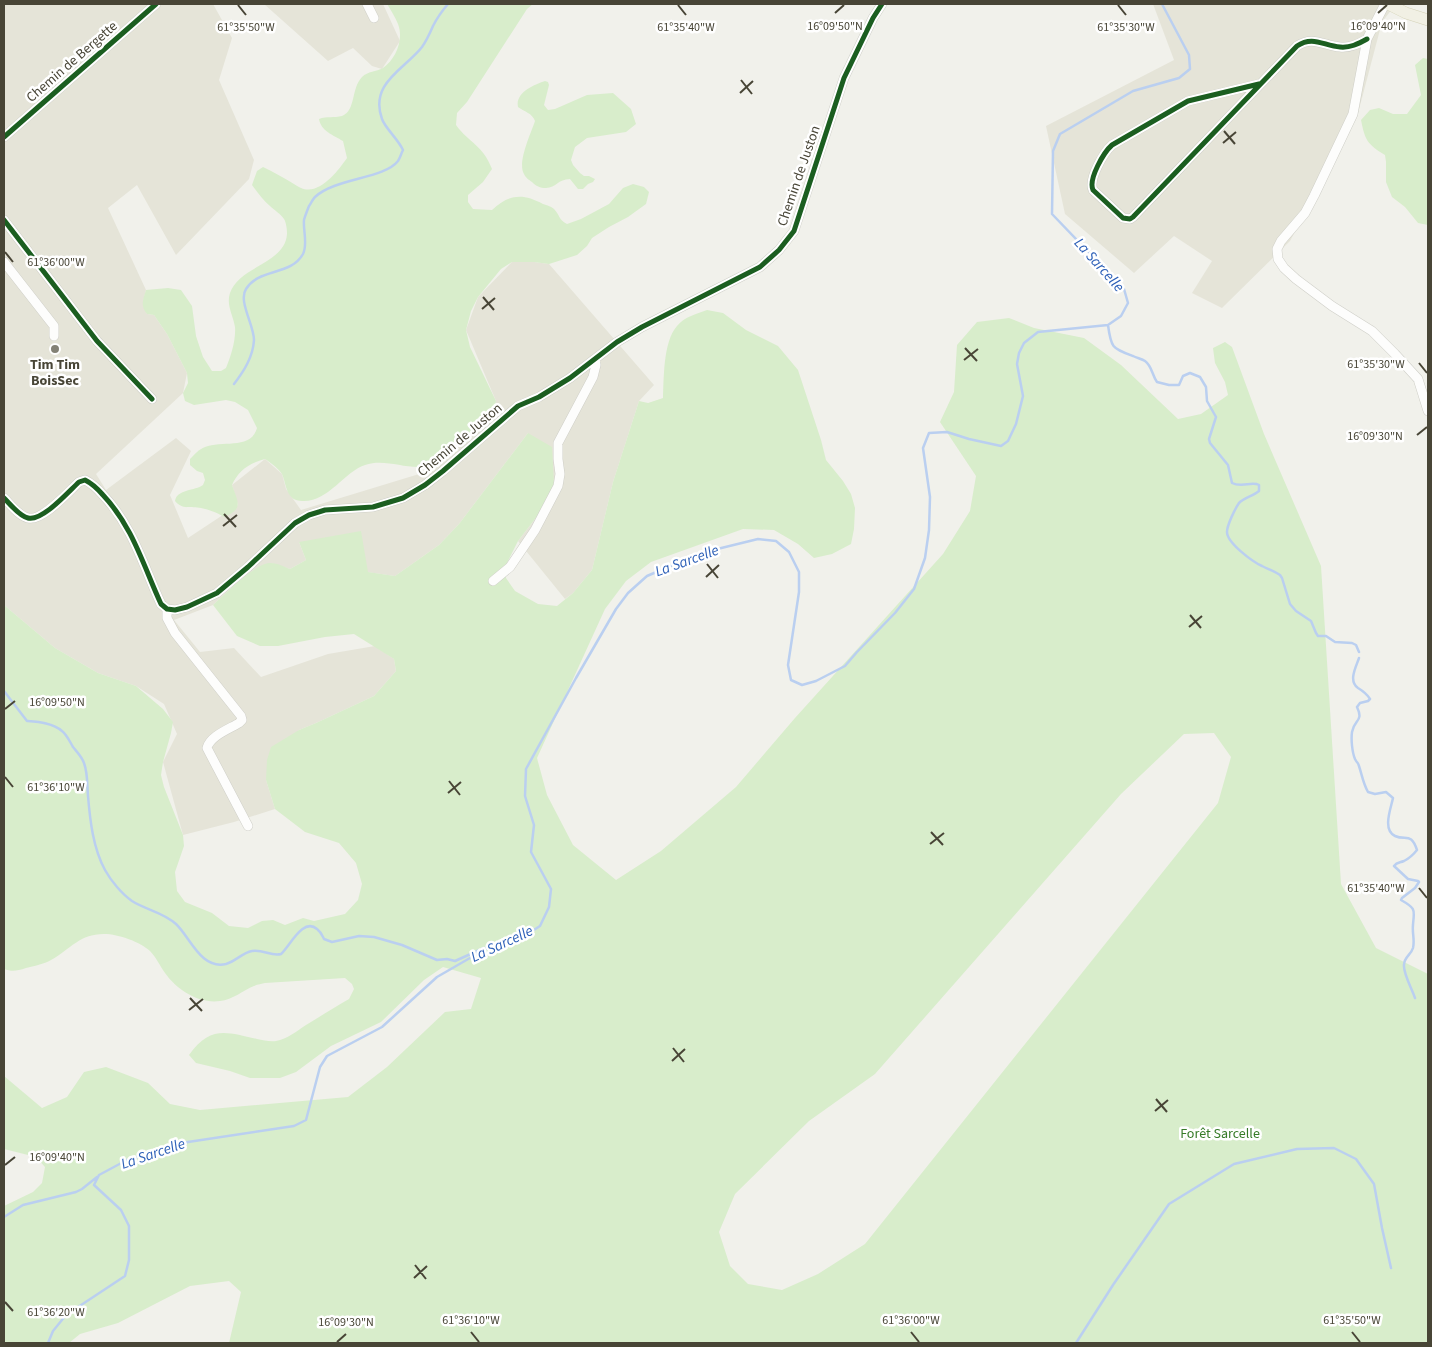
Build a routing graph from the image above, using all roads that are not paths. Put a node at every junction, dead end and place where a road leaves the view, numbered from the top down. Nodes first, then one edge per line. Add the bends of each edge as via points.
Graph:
1 (156, 4) edge
2 (367, 4) edge
3 (882, 4) edge
4 (1386, 4) edge
5 (374, 18) dead end
6 (1428, 20) edge
7 (1367, 40) junction
8 (1259, 84) junction
9 (4, 136) edge
10 (4, 220) edge
11 (4, 262) edge
12 (54, 336) dead end
13 (595, 359) junction
14 (152, 399) dead end
15 (1428, 411) edge
16 (4, 498) edge
17 (493, 581) dead end
18 (167, 609) junction
19 (248, 826) dead end

1 - 9 street, Chemin de Bergette
2 - 5 street
3 - 13 street, Chemin de Juston via 844,78 794,231 779,250 760,267 642,327
4 - 6 main road
4 - 7 street
7 - 8 street via 1345,47 1304,41
7 - 15 street via 1353,114 1305,213 1281,241 1277,249 1278,259 1296,279 1372,331 1418,379
8 - 8 street via 1188,101 1112,145 1092,179 1091,187 1122,218 1130,219
10 - 14 street via 97,341
11 - 12 street via 54,326
13 - 17 street via 593,377 558,443 558,486 535,530 510,566
13 - 18 street, Chemin de Juston via 570,378 518,406 444,471 403,498 374,507 325,510 309,515 295,523 216,593 187,607
16 - 18 street via 21,514 36,518 79,482 92,483 122,518 161,604
18 - 19 street via 167,618 176,633 241,716 239,723 212,740 207,748

